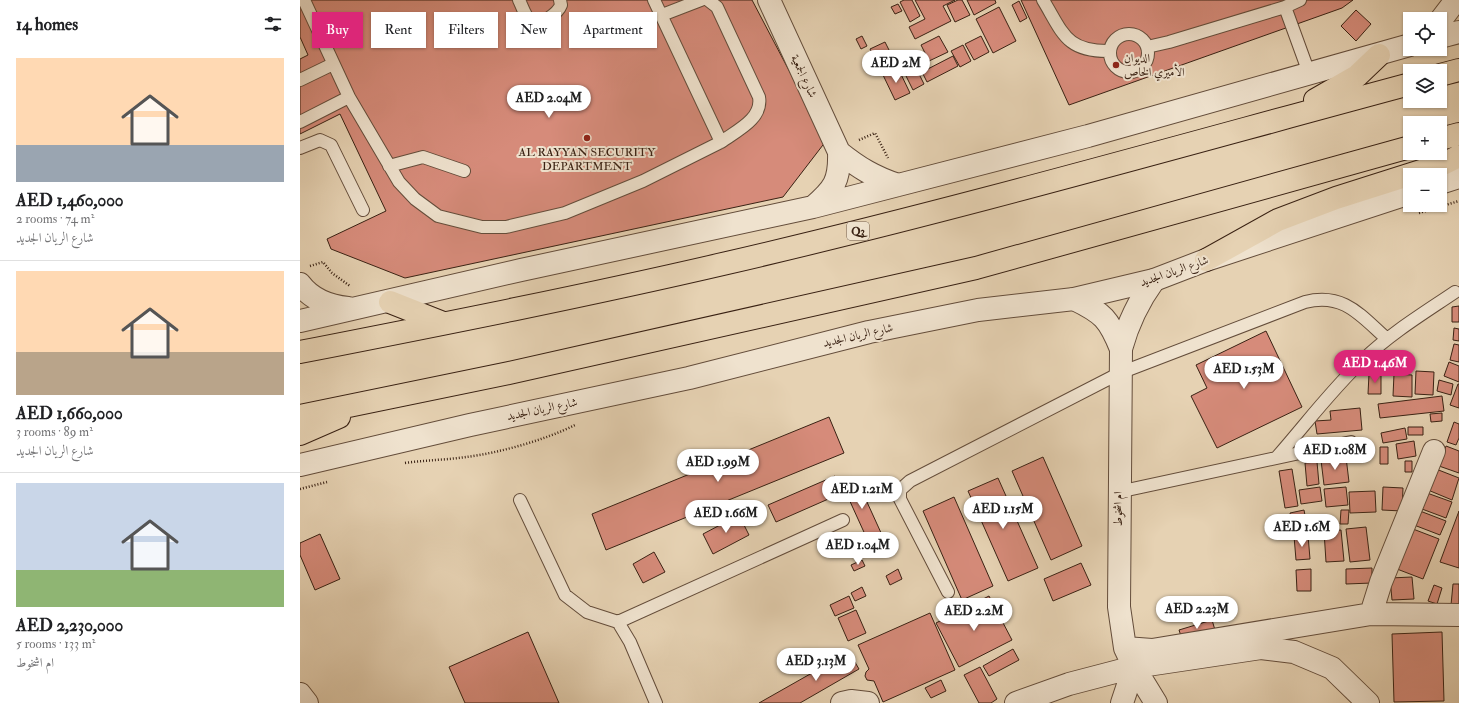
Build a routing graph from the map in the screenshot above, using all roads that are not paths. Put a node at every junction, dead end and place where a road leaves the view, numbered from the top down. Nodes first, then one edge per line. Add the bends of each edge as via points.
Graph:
1 (304, 0) edge
2 (519, 0) edge
3 (560, 0) edge
4 (654, 0) edge
5 (701, 0) edge
6 (708, 0) edge
7 (769, 0) edge
8 (1043, 0) edge
9 (1300, 0) edge
10 (1456, 0) edge
11 (1285, 7) junction
12 (1447, 12) edge
13 (662, 15) junction
14 (1459, 32) edge
15 (1447, 35) edge
16 (1147, 47) junction
17 (1403, 47) edge
18 (1110, 51) junction
19 (1379, 55) junction
20 (333, 64) junction
21 (1459, 70) edge
22 (1310, 74) junction
23 (1447, 74) edge
24 (300, 80) edge
25 (1403, 86) edge
26 (349, 97) junction
27 (300, 122) edge
28 (1459, 134) edge
29 (1447, 137) edge
30 (721, 142) junction
31 (300, 148) edge
32 (1403, 150) edge
33 (1164, 151) junction
34 (839, 152) junction
35 (1459, 156) edge
36 (389, 166) junction
37 (464, 171) dead end
38 (1459, 177) edge
39 (1447, 181) edge
40 (898, 185) junction
41 (1403, 195) edge
42 (813, 207) junction
43 (363, 210) dead end
44 (1206, 260) junction
45 (1154, 280) junction
46 (300, 284) edge
47 (1455, 292) dead end
48 (1074, 299) junction
49 (390, 302) junction
50 (354, 309) junction
51 (300, 321) edge
52 (443, 323) junction
53 (1387, 339) junction
54 (342, 344) junction
55 (300, 347) edge
56 (1121, 349) junction
57 (300, 352) edge
58 (1120, 373) junction
59 (380, 399) junction
60 (300, 416) edge
61 (300, 434) edge
62 (1350, 442) dead end
63 (1434, 451) dead end
64 (1277, 457) junction
65 (300, 465) edge
66 (1118, 492) junction
67 (520, 500) dead end
68 (844, 520) dead end
69 (948, 592) dead end
70 (1371, 614) junction
71 (1459, 616) edge
72 (618, 622) junction
73 (1129, 658) junction
74 (300, 694) edge
75 (307, 703) edge
76 (656, 703) edge
77 (842, 703) edge
78 (868, 703) edge
79 (1016, 703) edge
80 (1122, 703) edge
81 (1156, 703) edge
82 (1368, 703) edge

1 - 20 lane
2 - 3 lane via 532,22 554,15 561,5
4 - 13 lane
5 - 13 lane
6 - 30 lane via 717,6 760,103 755,116
7 - 34 street, شارع الجمعية
8 - 18 lane via 1068,40 1083,49
9 - 11 lane
10 - 12 street
11 - 16 lane
11 - 22 lane
13 - 30 lane
14 - 15 street
16 - 18 lane via 1138,36 1123,34 1116,38
16 - 18 lane via 1145,61 1141,67 1127,72 1114,65
17 - 19 street
19 - 22 street
19 - 33 highway via 1357,76 1315,100
20 - 24 lane
20 - 26 lane
21 - 23 highway
22 - 40 street via 1088,136
25 - 33 highway, Q3
26 - 27 lane
26 - 36 lane
28 - 29 highway
30 - 36 lane via 643,181 572,210 506,227 482,227 438,216 415,199 399,182
31 - 43 lane via 320,140 331,145
32 - 59 highway via 976,268 509,373
33 - 52 highway, Q3 via 741,260
34 - 40 street, شارع الجمعية via 875,177
34 - 42 street, شارع الجمعية via 840,170 831,192
35 - 44 highway via 1443,164 1336,198 1278,220
36 - 37 lane via 422,157
38 - 39 street
40 - 42 street
41 - 44 street, شارع الريان الجديد
42 - 49 street via 521,270
44 - 45 street, شارع الريان الجديد
45 - 48 street, شارع الريان الجديد
45 - 56 street, ام اشخوط via 1136,306
46 - 50 street via 318,300
47 - 53 lane
48 - 56 street, ام اشخوط via 1096,309 1112,326
48 - 65 street, شارع الريان الجديد via 978,310 869,332 689,378
49 - 50 street
49 - 52 highway
50 - 51 street
52 - 54 highway, Q3
53 - 58 lane via 1344,303 1325,298 1315,299
53 - 64 lane via 1344,378
54 - 55 highway
54 - 57 highway, Q3
56 - 58 street, ام اشخوط
58 - 66 street, ام اشخوط
58 - 69 lane via 905,484 900,490 900,499
59 - 60 highway
59 - 61 highway
62 - 64 lane
63 - 70 street via 1381,582
64 - 66 lane
66 - 73 street, ام اشخوط via 1118,606
67 - 72 lane via 565,595 587,612
68 - 72 lane
70 - 71 street
70 - 73 street via 1152,650
72 - 76 lane via 630,642
73 - 79 street
73 - 80 street, ام اشخوط
73 - 81 street, ام اشخوط
73 - 82 street via 1261,648 1294,652 1332,668
74 - 75 street
77 - 78 street

